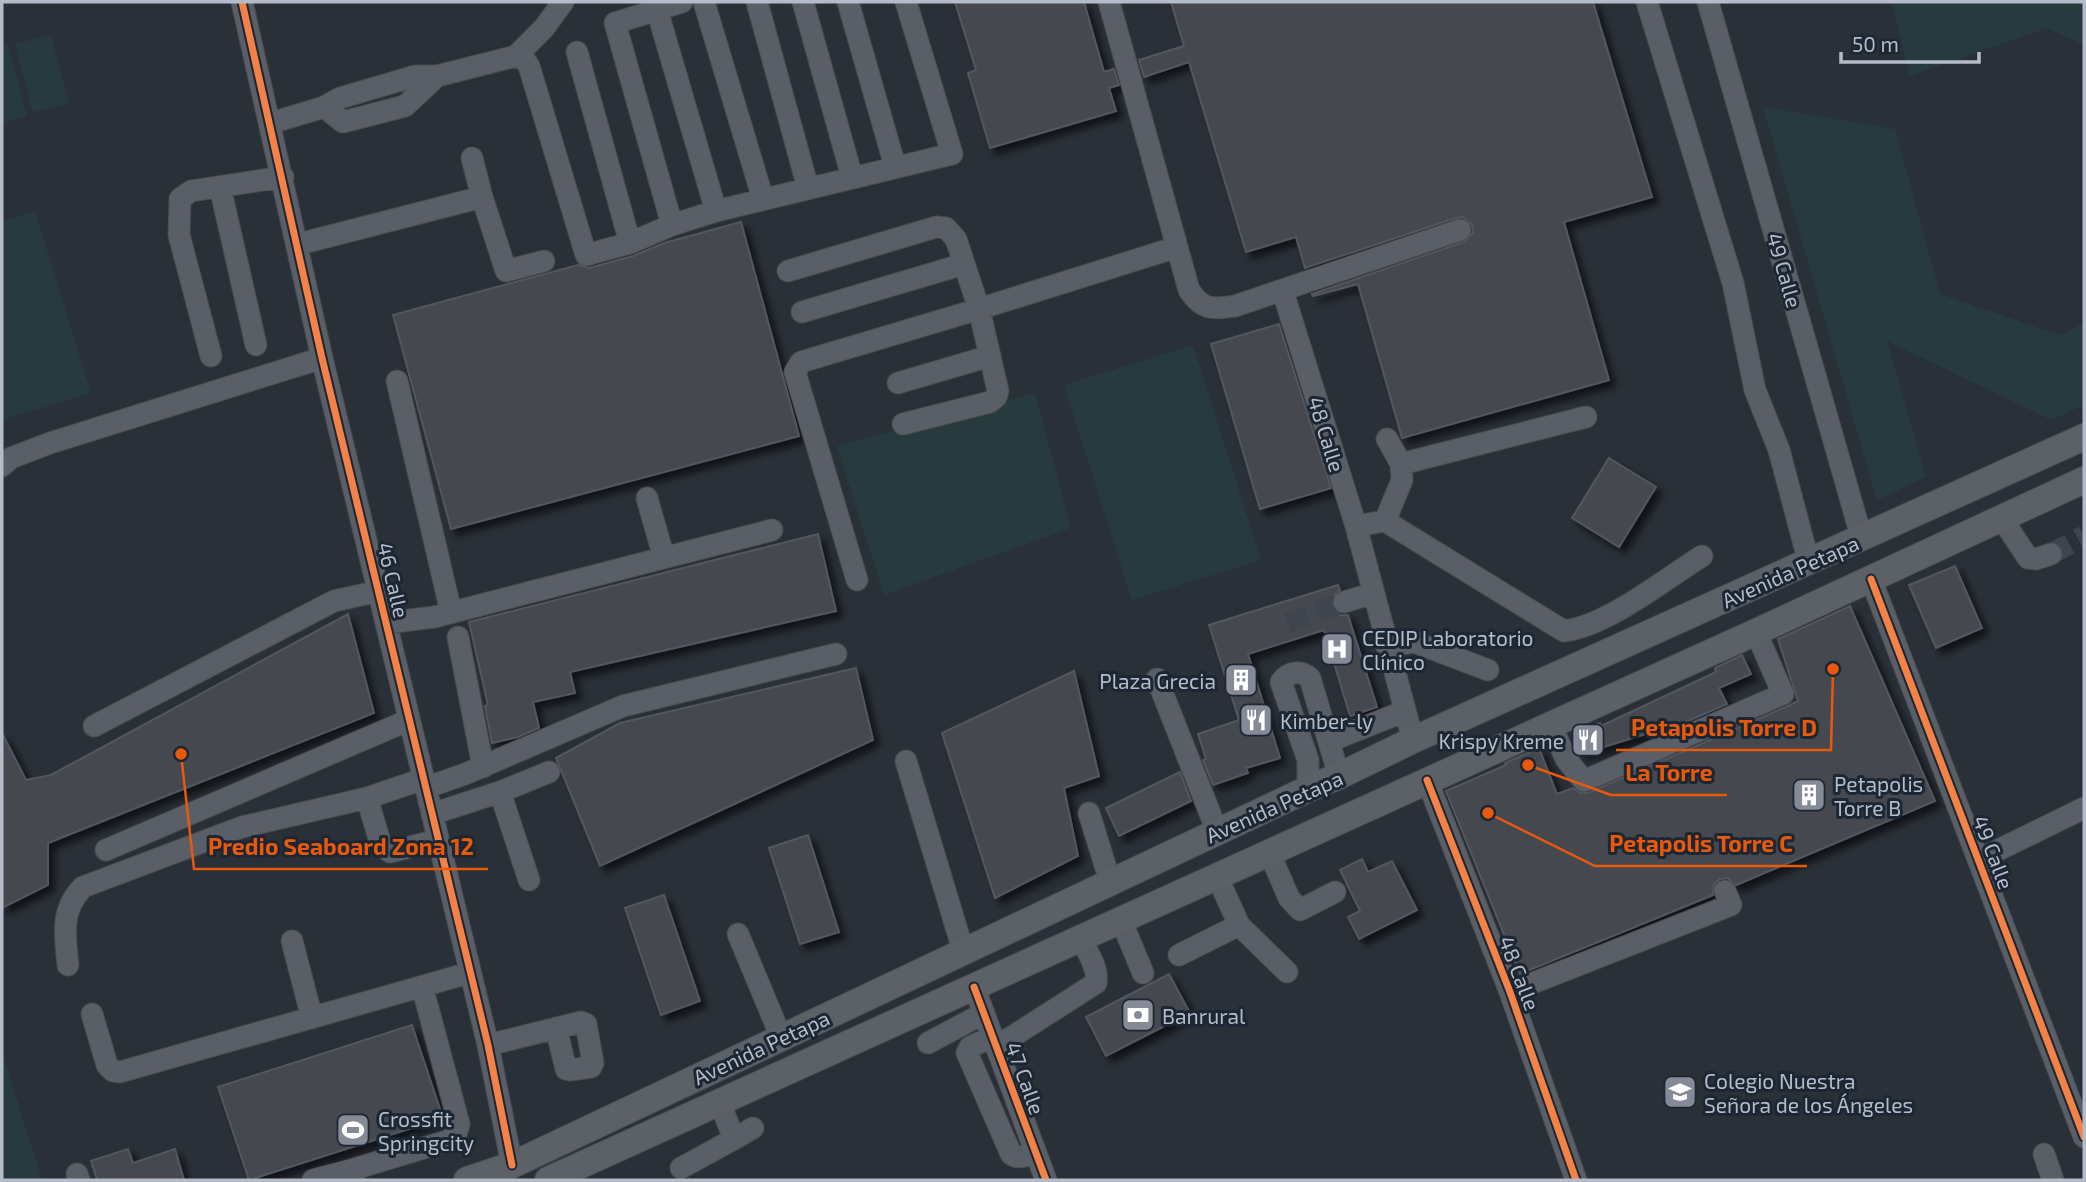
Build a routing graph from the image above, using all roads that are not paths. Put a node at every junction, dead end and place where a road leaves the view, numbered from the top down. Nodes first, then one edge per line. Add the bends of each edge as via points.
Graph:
1 (242, 2) edge
2 (562, 2) edge
3 (681, 2) edge
4 (704, 2) edge
5 (757, 2) edge
6 (803, 2) edge
7 (848, 2) edge
8 (906, 2) edge
9 (1109, 2) edge
10 (1647, 2) edge
11 (1708, 2) edge
12 (657, 10) junction
13 (577, 52) dead end
14 (516, 56) junction
15 (271, 123) junction
16 (472, 158) dead end
17 (895, 166) junction
18 (283, 177) junction
19 (852, 177) junction
20 (220, 187) junction
21 (808, 188) junction
22 (482, 197) junction
23 (763, 199) junction
24 (716, 211) junction
25 (671, 225) junction
26 (1460, 230) dead end
27 (630, 243) junction
28 (299, 244) junction
29 (1177, 247) junction
30 (544, 261) dead end
31 (964, 264) junction
32 (788, 271) dead end
33 (1283, 292) junction
34 (979, 309) junction
35 (802, 312) dead end
36 (256, 345) dead end
37 (211, 356) dead end
38 (990, 356) junction
39 (323, 358) junction
40 (397, 381) dead end
41 (898, 383) dead end
42 (1587, 417) dead end
43 (903, 424) dead end
44 (2084, 437) edge
45 (1387, 439) dead end
46 (1401, 464) junction
47 (2, 466) edge
48 (2084, 480) edge
49 (647, 499) dead end
50 (2002, 519) junction
51 (1385, 521) junction
52 (1356, 526) junction
53 (772, 530) dead end
54 (1862, 539) junction
55 (2051, 554) tunnel mouth
56 (1702, 556) dead end
57 (664, 558) junction
58 (1808, 563) junction
59 (1871, 579) junction
60 (857, 580) dead end
61 (379, 590) junction
62 (1374, 593) junction
63 (1344, 603) tunnel mouth
64 (450, 612) junction
65 (386, 623) junction
66 (1756, 632) junction
67 (458, 636) dead end
68 (1387, 647) junction
69 (836, 654) dead end
70 (1488, 670) dead end
71 (1157, 679) dead end
72 (1405, 711) junction
73 (409, 720) junction
74 (1551, 725) junction
75 (94, 726) dead end
76 (1413, 740) junction
77 (1330, 741) junction
78 (906, 761) dead end
79 (483, 767) junction
80 (549, 772) dead end
81 (1339, 776) junction
82 (1427, 780) junction
83 (424, 783) junction
84 (1308, 789) junction
85 (500, 792) junction
86 (367, 798) junction
87 (2084, 808) edge
88 (1089, 813) dead end
89 (432, 814) junction
90 (1217, 831) junction
91 (438, 840) junction
92 (106, 850) dead end
93 (1269, 852) junction
94 (1978, 860) junction
95 (1217, 876) junction
96 (529, 880) dead end
97 (1110, 881) junction
98 (1725, 891) dead end
99 (1335, 892) dead end
100 (1121, 920) junction
101 (1239, 926) junction
102 (738, 934) dead end
103 (1081, 939) junction
104 (292, 941) dead end
105 (963, 950) junction
106 (1179, 955) dead end
107 (68, 965) dead end
108 (1287, 972) dead end
109 (469, 973) junction
110 (1143, 973) dead end
111 (422, 986) junction
112 (974, 988) junction
113 (1510, 992) junction
114 (984, 1013) junction
115 (92, 1014) dead end
116 (312, 1018) junction
117 (556, 1028) dead end
118 (781, 1037) junction
119 (994, 1042) junction
120 (928, 1043) dead end
121 (488, 1045) junction
122 (720, 1103) junction
123 (753, 1128) dead end
124 (2084, 1137) edge
125 (734, 1139) junction
126 (1035, 1153) junction
127 (2043, 1154) dead end
128 (681, 1168) dead end
129 (510, 1173) edge
130 (352, 1175) edge
131 (313, 1180) edge
132 (467, 1180) edge
133 (548, 1180) edge
134 (1046, 1180) edge
135 (1576, 1180) edge
136 (2053, 1180) edge

1 - 15 street, 46 Calle
2 - 14 street
3 - 12 street
4 - 23 street
5 - 21 street
6 - 19 street
7 - 17 street
8 - 17 street via 952,154
9 - 29 street
10 - 58 street via 1733,283 1755,390 1779,450
11 - 54 street, 49 Calle
12 - 24 street
12 - 25 street via 615,23
13 - 27 street
14 - 15 street via 437,76 405,106 342,122 324,107
14 - 27 street via 529,66 586,255
15 - 18 street, 46 Calle
16 - 22 street
17 - 19 street
18 - 20 street
18 - 28 street, 46 Calle
19 - 21 street
20 - 36 street
20 - 37 street via 191,191 180,199 179,235
21 - 23 street
22 - 28 street
22 - 30 street via 506,271
23 - 24 street
24 - 25 street
25 - 27 street
26 - 33 street
28 - 39 street, 46 Calle
29 - 33 street via 1189,290 1198,304 1212,309 1236,306
29 - 34 street
31 - 32 street via 952,233 936,227
31 - 34 street
31 - 35 street
33 - 52 street, 48 Calle
34 - 38 street
34 - 60 street via 813,357 796,368
38 - 41 street
38 - 43 street via 998,391 990,402
39 - 47 street via 50,443
39 - 61 street, 46 Calle
40 - 64 street
42 - 46 street
44 - 54 main road, Avenida Petapa
45 - 46 street
46 - 51 street via 1402,480
48 - 50 main road, Avenida Petapa
49 - 57 street
50 - 55 street via 2028,558
50 - 59 main road, Avenida Petapa
51 - 52 street
51 - 56 street via 1564,631 1639,600
52 - 62 street, 48 Calle
53 - 57 street
54 - 58 main road, Avenida Petapa
57 - 64 street
58 - 76 main road, Avenida Petapa
59 - 66 main road, Avenida Petapa
59 - 94 street, 49 Calle
61 - 65 street, 46 Calle
61 - 75 street via 334,601
62 - 63 street
62 - 68 street, 48 Calle
64 - 65 street
65 - 73 street, 46 Calle
66 - 74 main road, Avenida Petapa
66 - 74 street via 1783,694 1584,781 1566,759
67 - 79 street
68 - 70 street via 1414,642
68 - 72 street, 48 Calle
69 - 79 street via 622,706
71 - 90 street
72 - 76 street, 48 Calle
72 - 77 street
73 - 83 street, 46 Calle
73 - 92 street
74 - 82 main road, Avenida Petapa
76 - 81 main road, Avenida Petapa
76 - 82 main road
77 - 81 street
77 - 84 street via 1310,678 1304,672 1284,678 1282,688 1308,761
78 - 105 street
79 - 83 street
80 - 85 street
81 - 84 main road, Avenida Petapa
82 - 93 main road, Avenida Petapa
82 - 113 street, 48 Calle
83 - 86 street
83 - 89 street, 46 Calle
84 - 90 main road, Avenida Petapa
85 - 89 street
85 - 96 street
86 - 91 street via 385,850
86 - 107 street via 242,827 83,887 68,907 64,926
87 - 94 street
88 - 97 street
89 - 91 street, 46 Calle
90 - 97 main road, Avenida Petapa
91 - 109 street, 46 Calle
93 - 95 main road, Avenida Petapa
93 - 99 street via 1289,898 1300,910
94 - 124 street, 49 Calle
95 - 100 main road, Avenida Petapa
95 - 101 street
97 - 105 main road, Avenida Petapa
98 - 113 street via 1731,905
100 - 103 main road, Avenida Petapa
100 - 110 street
101 - 106 street
101 - 108 street
102 - 118 street
103 - 112 main road, Avenida Petapa
103 - 119 street via 1096,983
104 - 116 street
105 - 118 main road, Avenida Petapa
109 - 111 street
109 - 121 street, 46 Calle
111 - 116 street
111 - 130 street via 459,1124 456,1135
112 - 114 street, 47 Calle
112 - 122 main road, Avenida Petapa
113 - 135 street, 48 Calle
114 - 119 street, 47 Calle
114 - 120 street
115 - 116 street via 107,1065 120,1072
117 - 121 street
118 - 129 main road, Avenida Petapa
119 - 126 street, 47 Calle
119 - 126 street via 970,1047 967,1053 1011,1154
121 - 129 street, 46 Calle
122 - 125 street
122 - 133 main road, Avenida Petapa
123 - 125 street
125 - 128 street
126 - 134 street, 47 Calle
127 - 136 street
129 - 132 main road, Avenida Petapa
130 - 131 street

